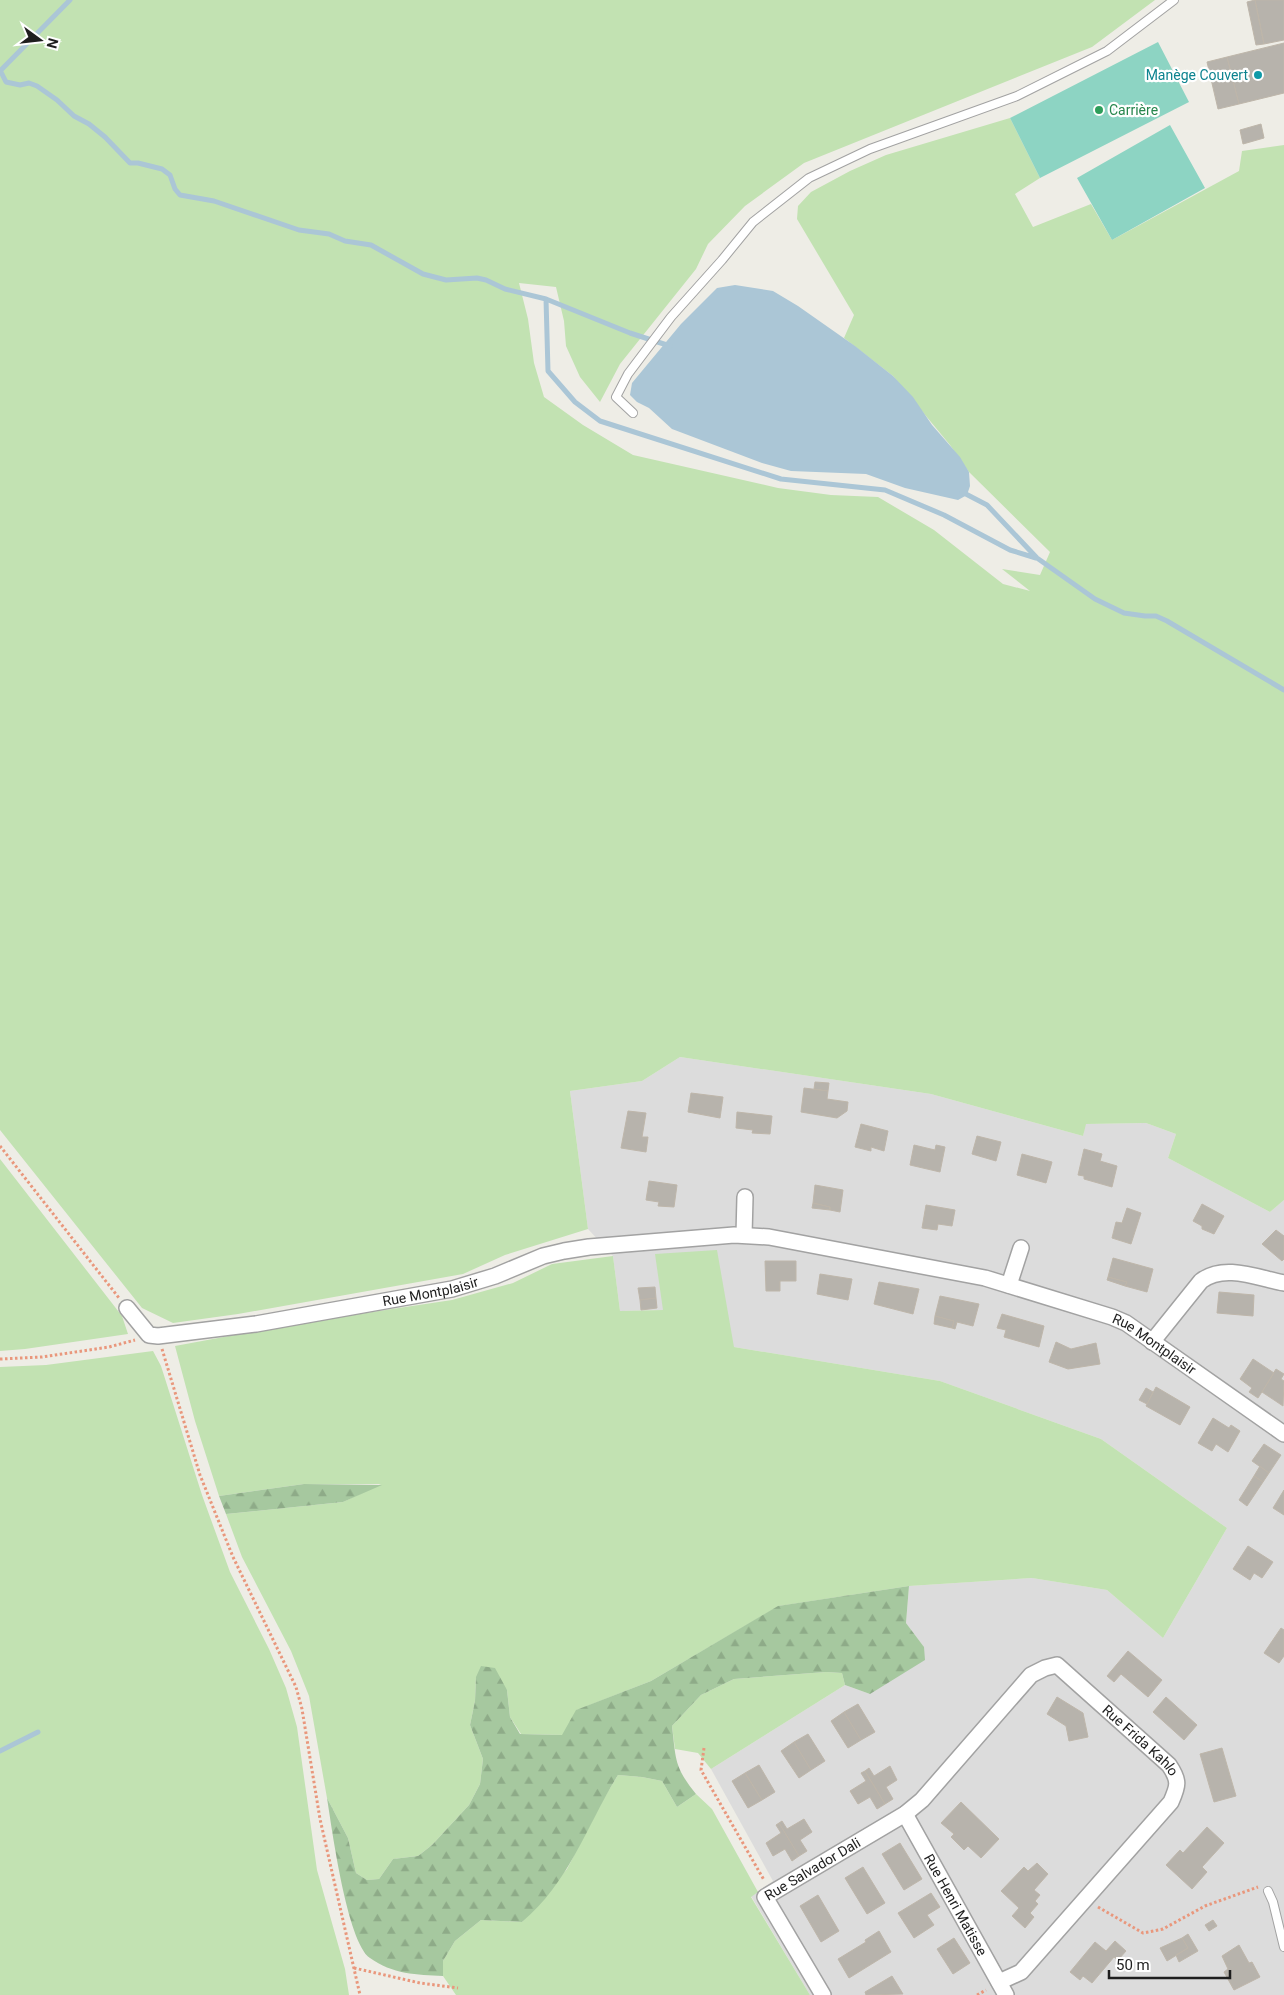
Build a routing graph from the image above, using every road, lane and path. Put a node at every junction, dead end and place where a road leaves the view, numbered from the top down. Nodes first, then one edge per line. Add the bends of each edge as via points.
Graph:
1 (1174, 0) edge
2 (633, 413) dead end
3 (0, 1146) edge
4 (745, 1197) dead end
5 (744, 1235) junction
6 (1021, 1248) dead end
7 (1284, 1284) edge
8 (1009, 1285) junction
9 (127, 1308) joint
10 (154, 1336) junction
11 (1152, 1342) junction
12 (0, 1359) edge
13 (1284, 1434) edge
14 (704, 1748) dead end
15 (905, 1814) junction
16 (1268, 1891) joint
17 (772, 1893) junction
18 (1086, 1900) junction
19 (1284, 1947) edge
20 (354, 1968) junction
21 (458, 1988) dead end
22 (1003, 1988) edge
23 (360, 1995) edge
24 (823, 1995) edge

1 - 2 lane via 1107,51 1025,92 870,149 808,178 753,222 660,331 628,374 616,398
3 - 9 path
4 - 5 street
5 - 8 street, Rue Montplaisir via 798,1242
5 - 10 street, Rue Montplaisir via 564,1251 452,1289 256,1324
6 - 8 street
7 - 11 street via 1230,1272 1209,1275
8 - 11 street, Rue Montplaisir via 1112,1317
9 - 10 street
10 - 12 path via 109,1346
10 - 20 path via 200,1475 296,1687 322,1829
11 - 13 street, Rue Montplaisir
14 - 17 path via 700,1770
15 - 17 street, Rue Salvador Dali
15 - 18 street, Rue Frida Kahlo via 922,1800 1031,1674 1057,1665 1169,1765 1178,1786 1171,1802
15 - 22 street, Rue Henri Matisse
16 - 18 path via 1257,1887 1205,1906 1163,1929 1143,1933
16 - 19 lane
17 - 24 street, Rue Salvador Dali via 765,1897
18 - 22 street, Rue Frida Kahlo
20 - 21 path
20 - 23 path

